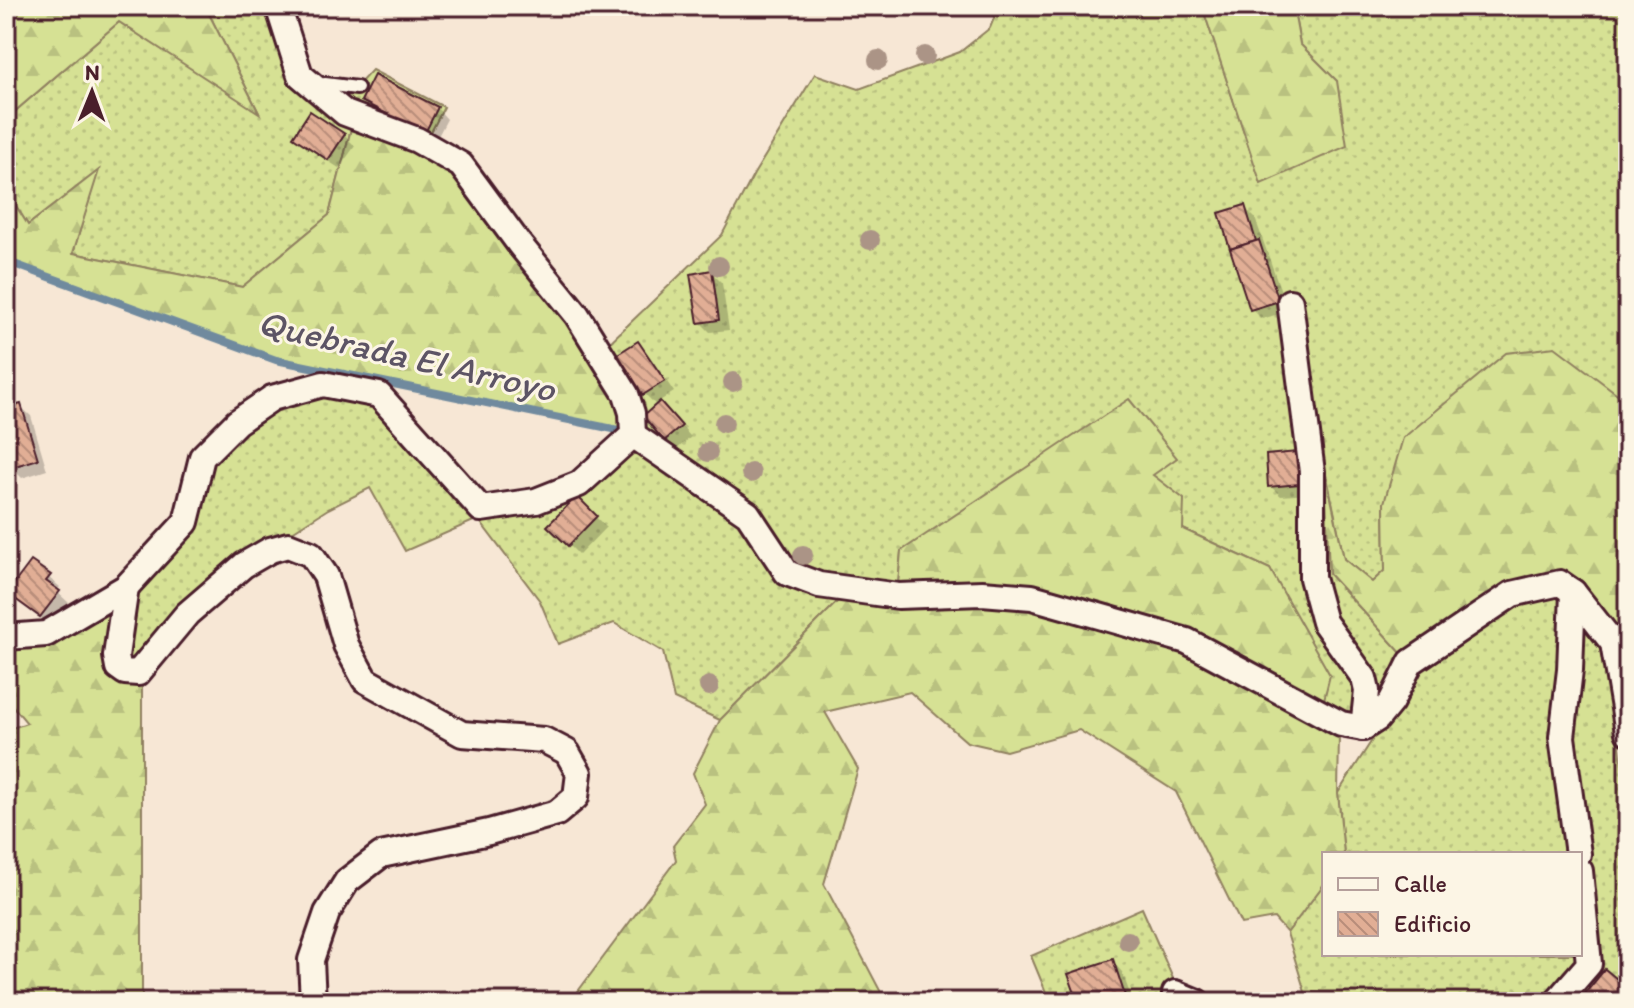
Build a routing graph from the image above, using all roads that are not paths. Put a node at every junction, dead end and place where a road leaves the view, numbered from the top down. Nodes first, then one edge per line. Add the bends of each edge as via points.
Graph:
1 (278, 6) edge
2 (357, 88) dead end
3 (318, 90) junction
4 (1290, 302) dead end
5 (633, 435) junction
6 (126, 587) junction
7 (1573, 592) junction
8 (6, 637) edge
9 (1363, 728) junction
10 (1628, 732) edge
11 (1578, 852) edge
12 (1582, 892) edge
13 (313, 1002) edge
14 (1556, 1002) edge

1 - 3 street via 300,75
2 - 3 lane via 325,84
3 - 5 street via 345,113 417,140 461,165 577,315 626,394
4 - 9 street via 1312,472 1312,578 1324,622 1364,678
5 - 6 street via 579,484 536,501 481,509 379,395 323,384 272,398 237,422 202,457 186,522
5 - 9 street via 748,514 787,573 819,585 898,596 1032,597 1187,641 1341,724
6 - 8 street via 46,634
6 - 13 street via 116,656 118,667 138,673 187,614 244,565 288,545 311,554 326,576 346,645 365,680 462,734 544,740 567,752 579,773 576,797 557,813 381,855 347,881 327,913 311,960
7 - 9 street via 1560,583 1512,594 1482,613 1411,662 1391,702
7 - 10 street via 1613,643
7 - 11 street via 1562,737
12 - 14 street via 1589,964

